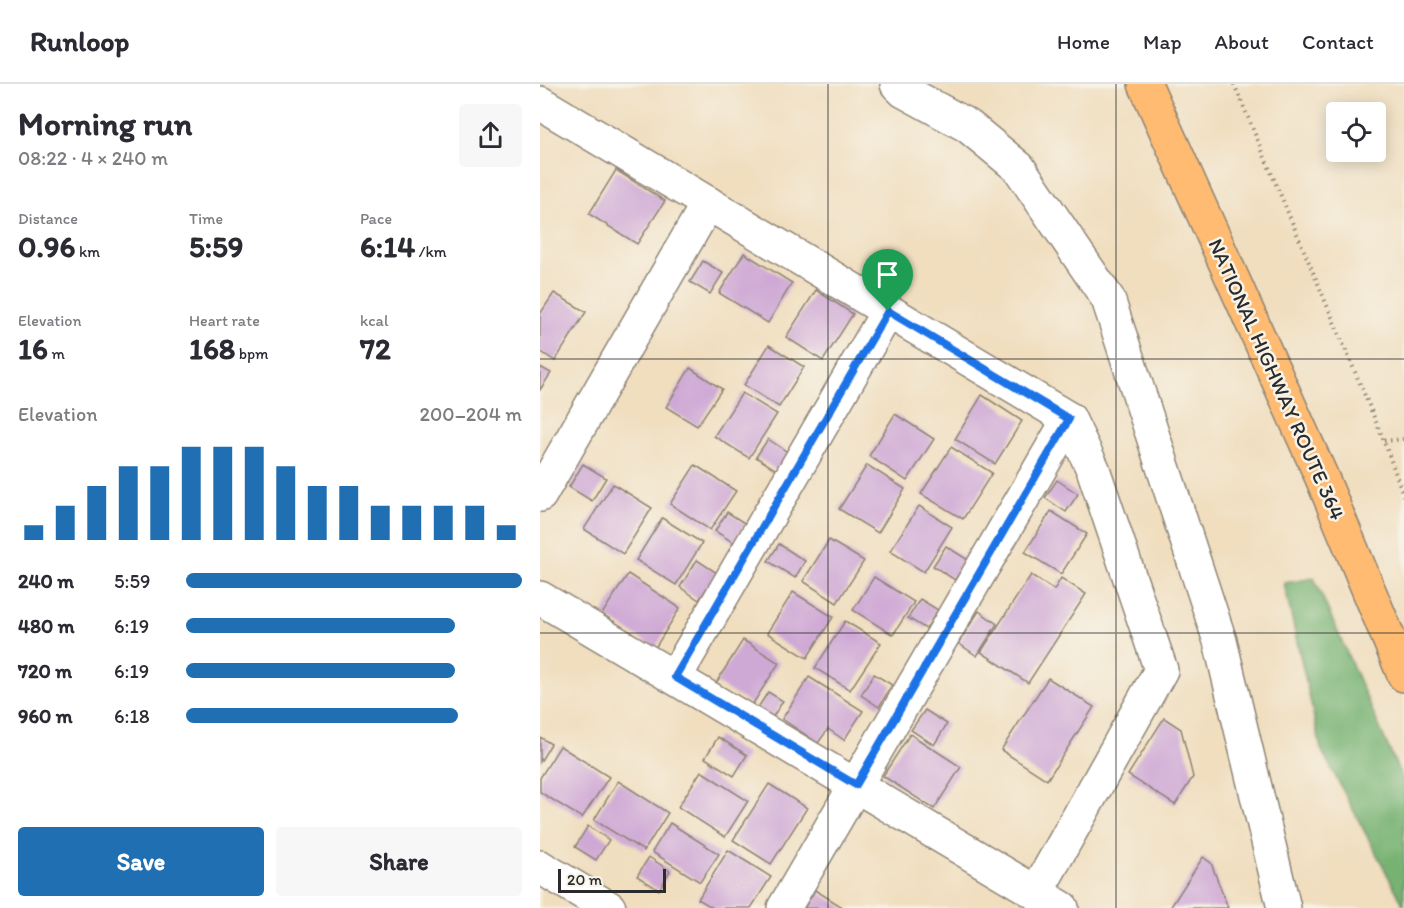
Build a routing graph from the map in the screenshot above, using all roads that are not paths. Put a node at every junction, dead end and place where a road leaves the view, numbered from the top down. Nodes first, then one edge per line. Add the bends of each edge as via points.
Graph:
1 (897, 84) edge
2 (1145, 84) edge
3 (540, 103) edge
4 (708, 203) junction
5 (888, 311) junction
6 (1069, 419) junction
7 (540, 495) edge
8 (540, 598) edge
9 (1404, 675) edge
10 (675, 677) junction
11 (856, 785) junction
12 (540, 867) edge
13 (1049, 900) edge
14 (609, 908) edge
15 (784, 908) edge
16 (1284, 908) edge

1 - 16 street via 968,126 1019,168 1108,299 1220,641
2 - 9 highway, NATIONAL HIGHWAY ROUTE 364 via 1322,478
3 - 4 street
4 - 5 street
4 - 7 street
5 - 6 street
5 - 10 street
6 - 11 street
6 - 13 street via 1093,469 1161,670
8 - 10 street
10 - 11 street
11 - 13 street
11 - 15 street
12 - 14 street

